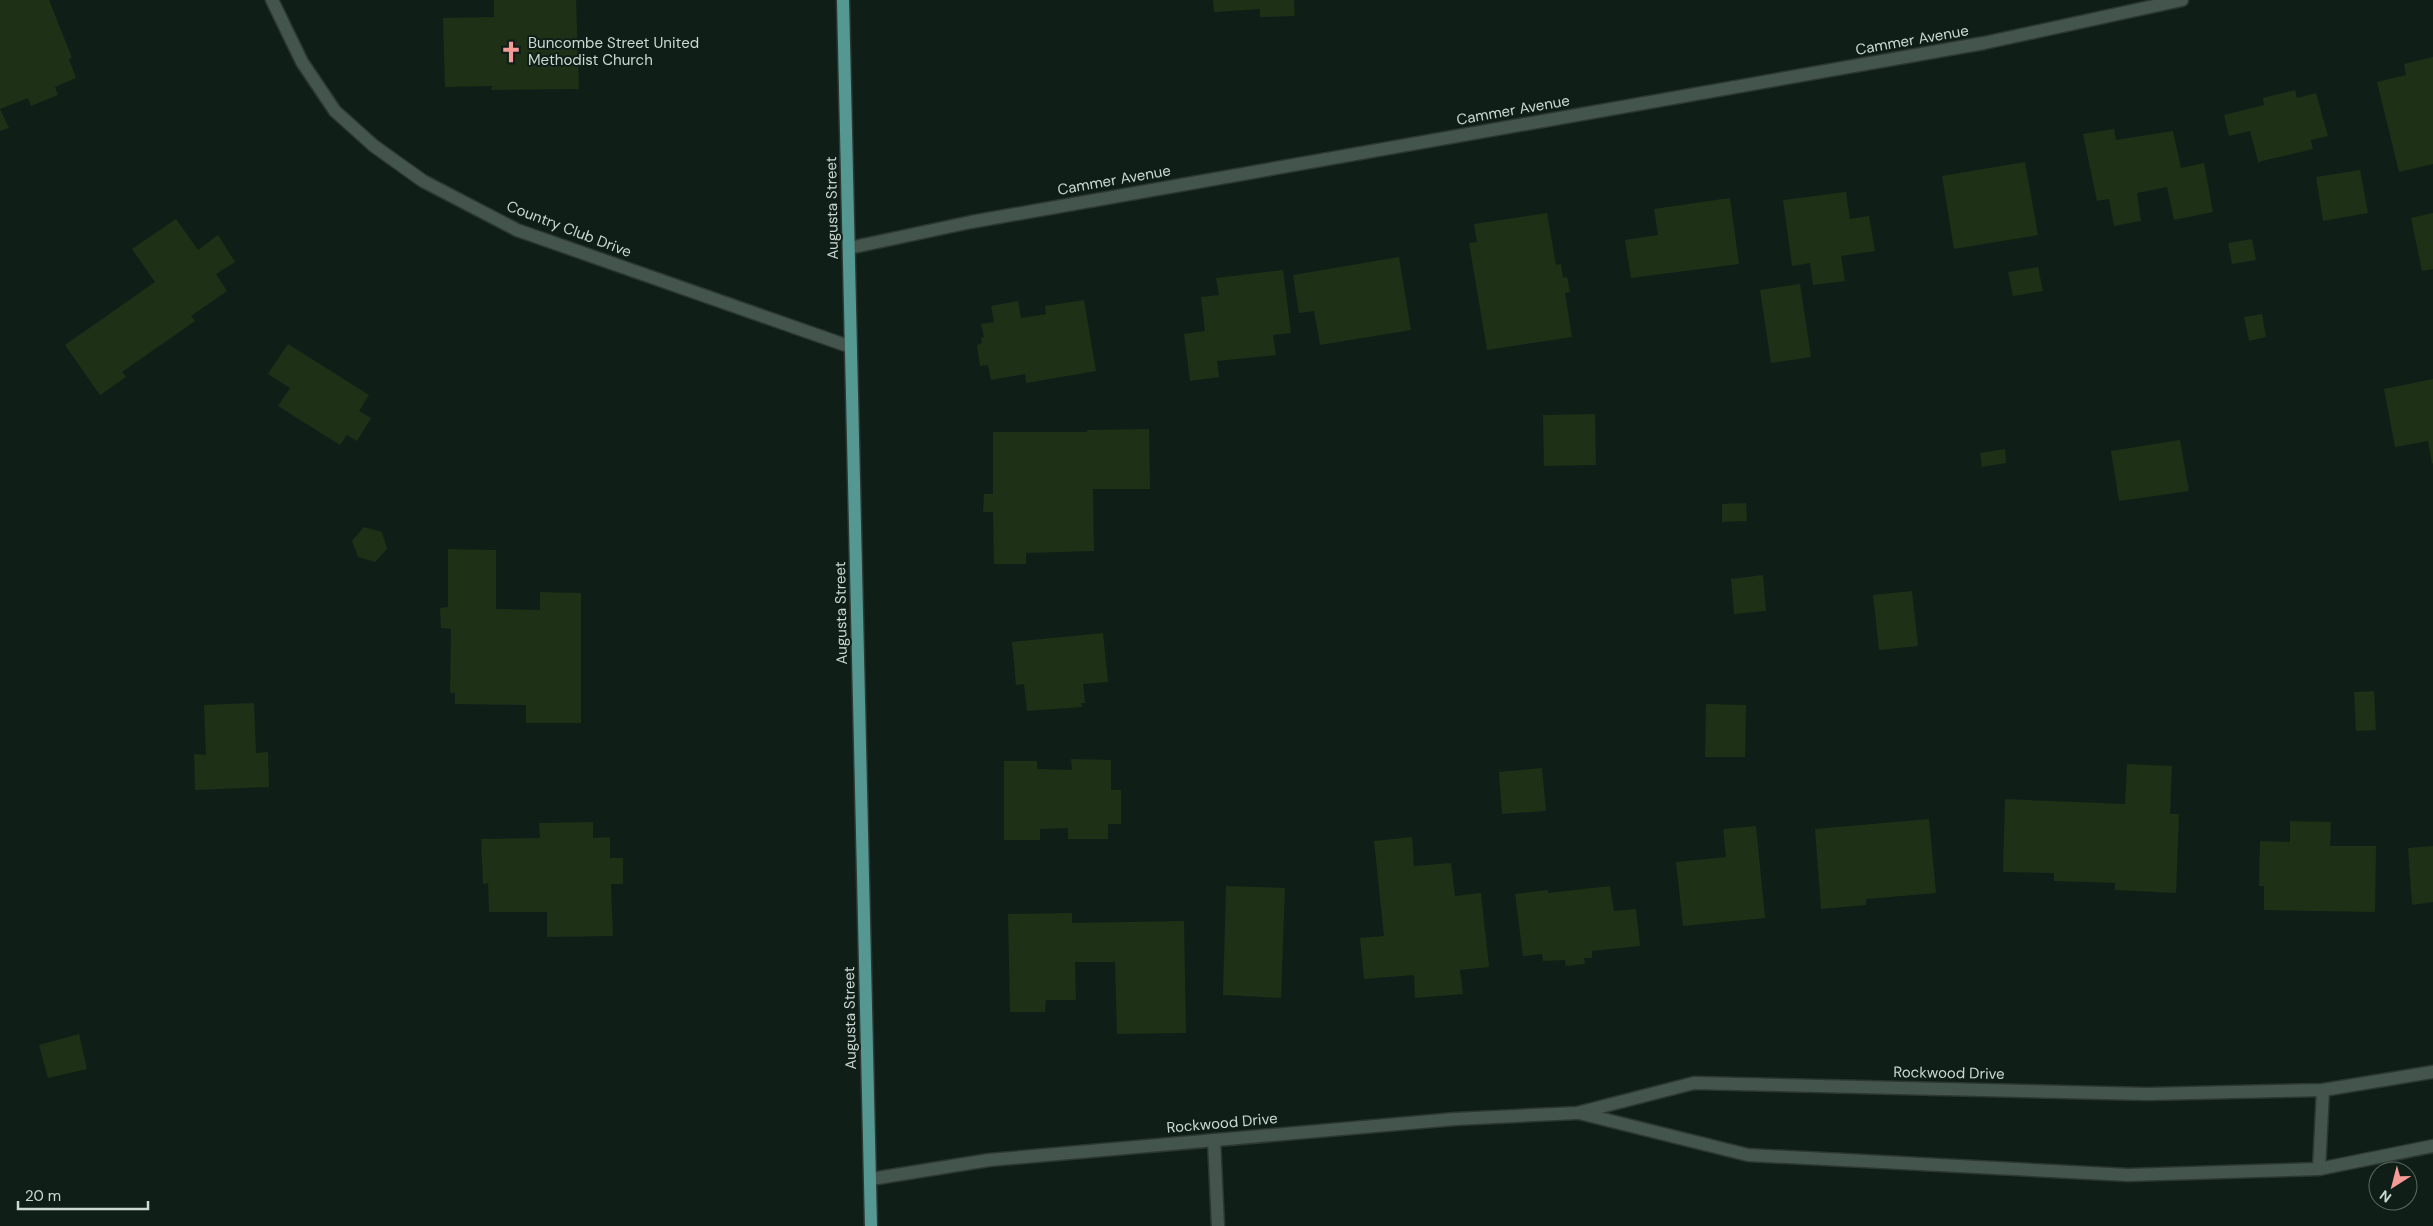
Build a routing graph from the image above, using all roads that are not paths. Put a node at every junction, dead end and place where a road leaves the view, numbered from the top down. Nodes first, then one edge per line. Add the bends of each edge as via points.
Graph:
1 (272, 0) edge
2 (843, 0) edge
3 (2182, 0) edge
4 (849, 248) junction
5 (851, 347) junction
6 (2433, 1072) edge
7 (2324, 1090) junction
8 (1577, 1113) junction
9 (1214, 1140) junction
10 (2433, 1146) edge
11 (2319, 1169) junction
12 (870, 1179) junction
13 (871, 1226) edge
14 (1218, 1226) edge

1 - 5 street, Country Club Drive via 302,62 335,110 374,146 423,181 517,230
2 - 4 main road, Augusta Street
3 - 4 street, Cammer Avenue via 1984,44 971,222
4 - 5 main road, Augusta Street
5 - 12 main road, Augusta Street
6 - 7 street, Rockwood Drive
7 - 8 street, Rockwood Drive via 2147,1094 1694,1083
7 - 11 street
8 - 9 street, Rockwood Drive via 1455,1119
8 - 11 street, Rockwood Drive via 1748,1155 2128,1175
9 - 12 street, Rockwood Drive via 989,1160
9 - 14 street
10 - 11 street, Rockwood Drive
12 - 13 main road, Augusta Street

